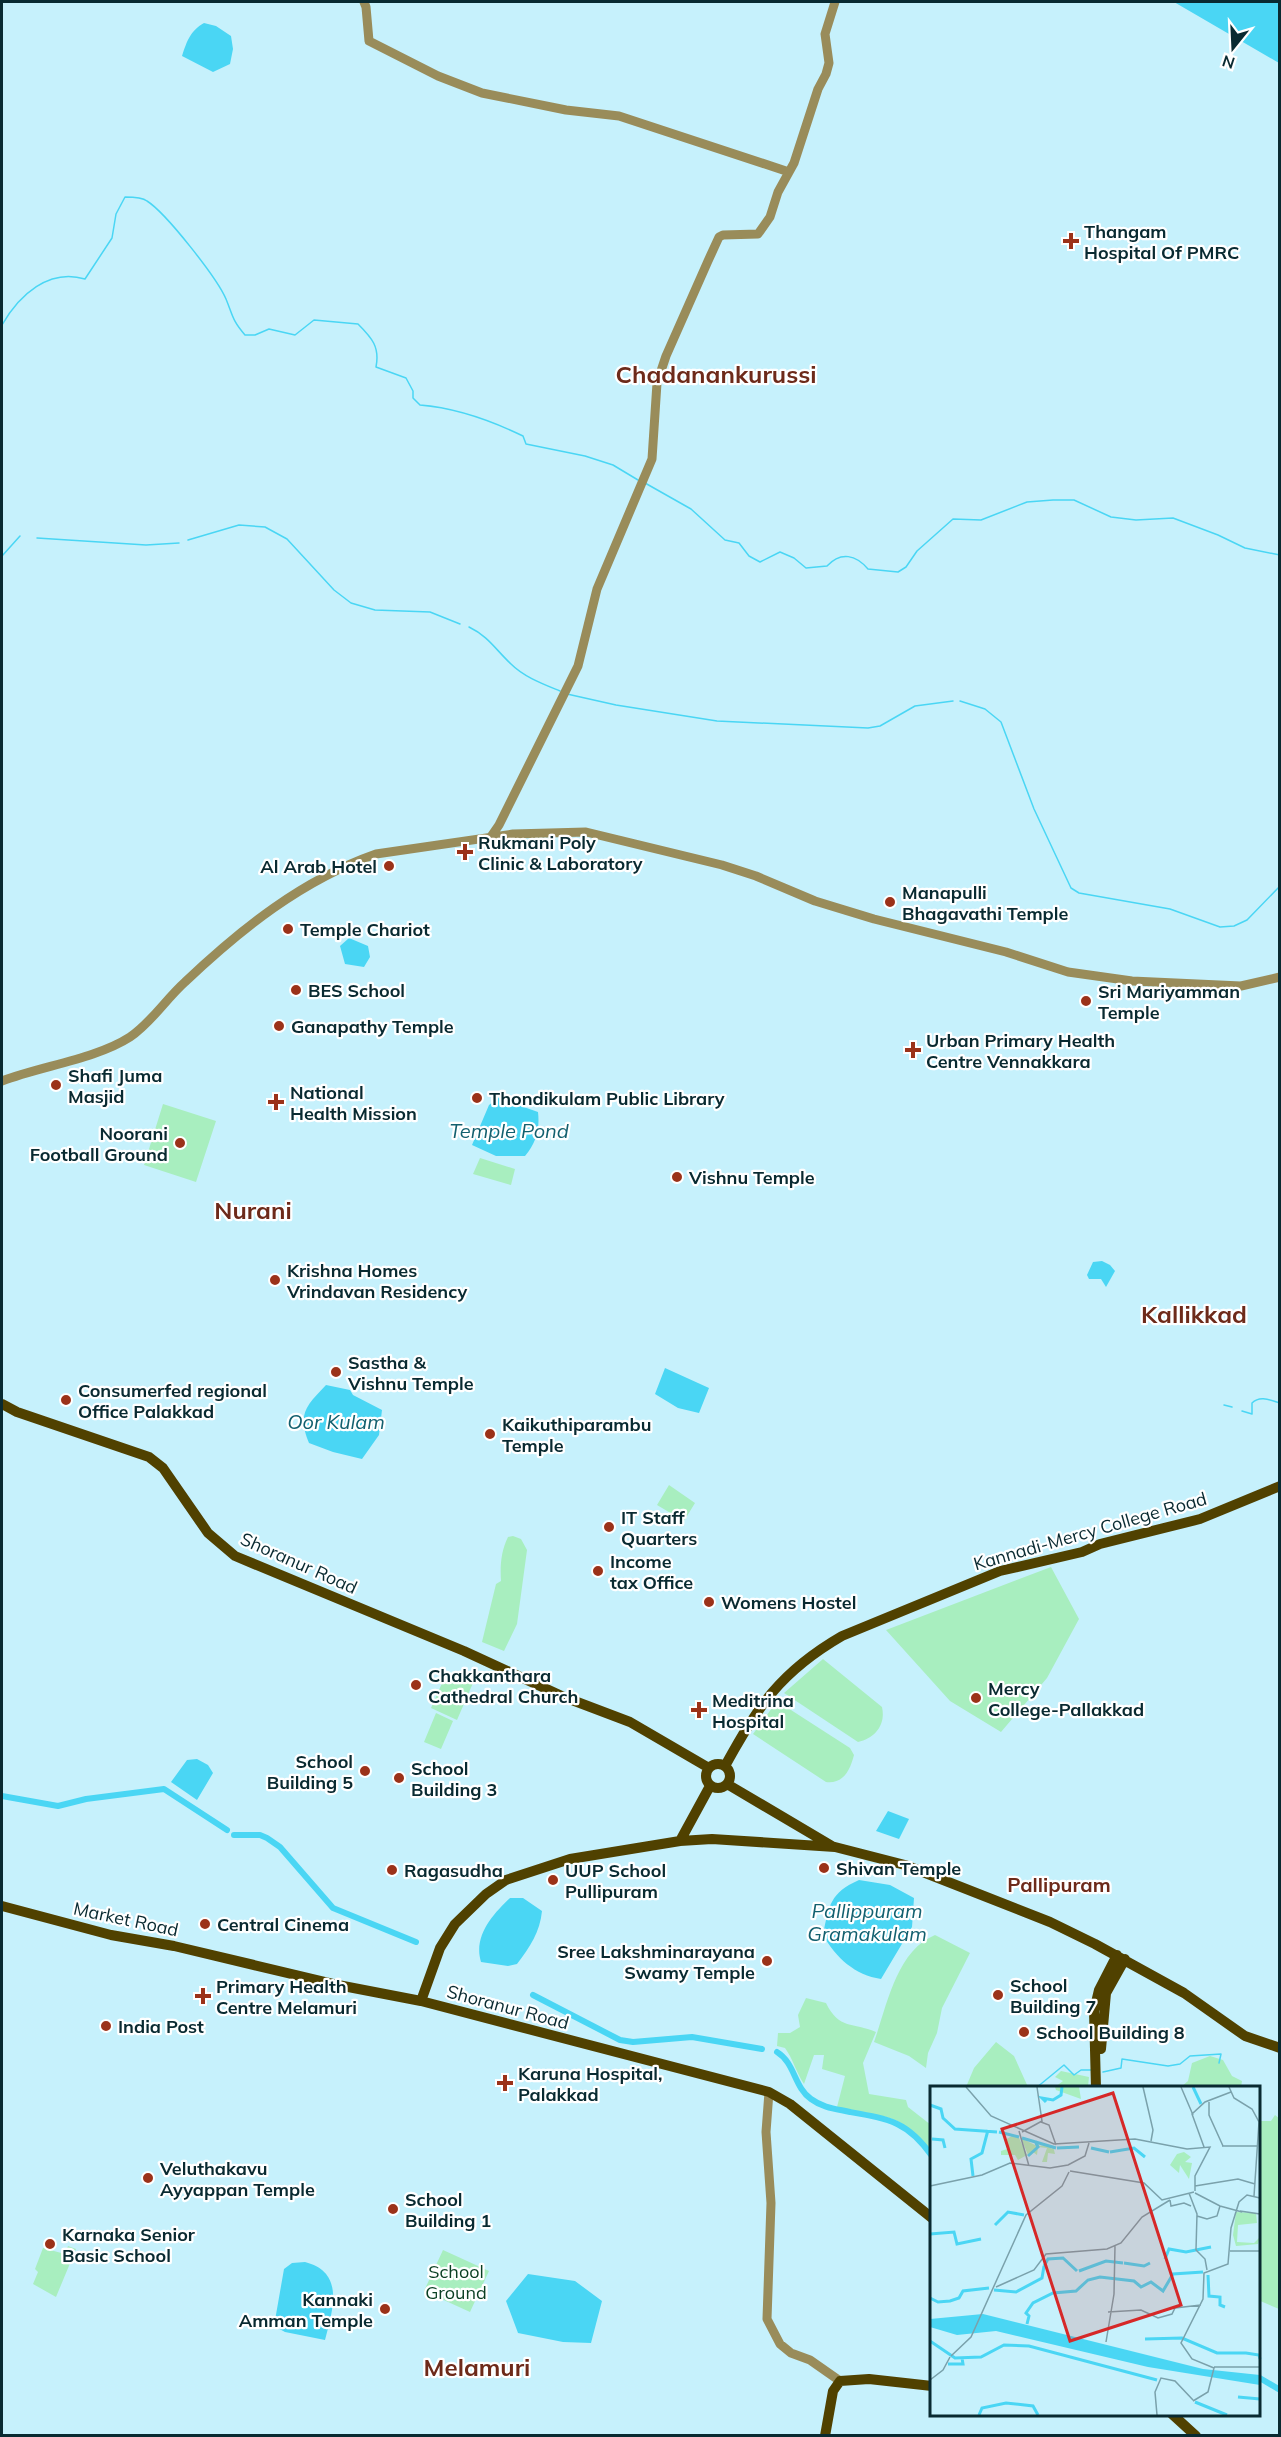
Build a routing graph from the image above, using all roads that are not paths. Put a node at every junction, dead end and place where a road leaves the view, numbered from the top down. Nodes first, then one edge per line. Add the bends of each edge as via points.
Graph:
1 (364, 2) edge
2 (835, 2) edge
3 (789, 172) junction
4 (490, 838) junction
5 (1280, 977) edge
6 (2, 1081) edge
7 (2, 1404) edge
8 (1280, 1486) edge
9 (724, 1766) junction
10 (709, 1768) junction
11 (727, 1784) junction
12 (710, 1786) junction
13 (680, 1841) junction
14 (835, 1847) junction
15 (2, 1906) edge
16 (1121, 1957) junction
17 (421, 2001) junction
18 (1280, 2049) edge
19 (1096, 2086) edge
20 (1103, 2086) edge
21 (769, 2092) junction
22 (930, 2216) edge
23 (840, 2382) junction
24 (930, 2386) edge
25 (1173, 2416) edge
26 (825, 2436) edge
27 (1196, 2436) edge

1 - 3 street via 369,41 456,84 532,104 619,116
2 - 3 street via 825,34 829,63
3 - 4 street via 770,217 758,234 723,235 716,244 671,344 657,383 652,459 606,564 586,626 584,648
4 - 5 street via 567,831 618,839 722,865 874,919 1068,972 1132,981 1241,986
4 - 6 street via 376,854 338,870 280,903 227,943 130,1036 87,1055
7 - 10 main road, Shoranur Road via 149,1457 163,1468 208,1533 235,1556 630,1722
8 - 9 main road, Kannadi-Mercy College Road via 1200,1519 1000,1571 842,1636 810,1656 771,1691 754,1712
9 - 10 main road
9 - 11 main road via 729,1773
10 - 12 main road via 705,1775
11 - 12 main road via 721,1788
11 - 14 main road
12 - 13 main road
13 - 14 main road, Shoranur Road via 712,1839
13 - 17 main road, Shoranur Road via 570,1859 506,1880 455,1924 440,1948
14 - 16 main road via 905,1864 1050,1922
15 - 17 main road, Market Road via 111,1935
16 - 18 main road via 1184,1993 1245,2036
16 - 19 main road via 1099,1990 1094,2011
16 - 20 main road via 1103,2009
17 - 21 main road, Shoranur Road
21 - 22 main road, Shoranur Road via 790,2104
21 - 23 street via 767,2319 780,2344
23 - 24 main road via 869,2379
23 - 26 main road via 833,2391
25 - 27 main road

